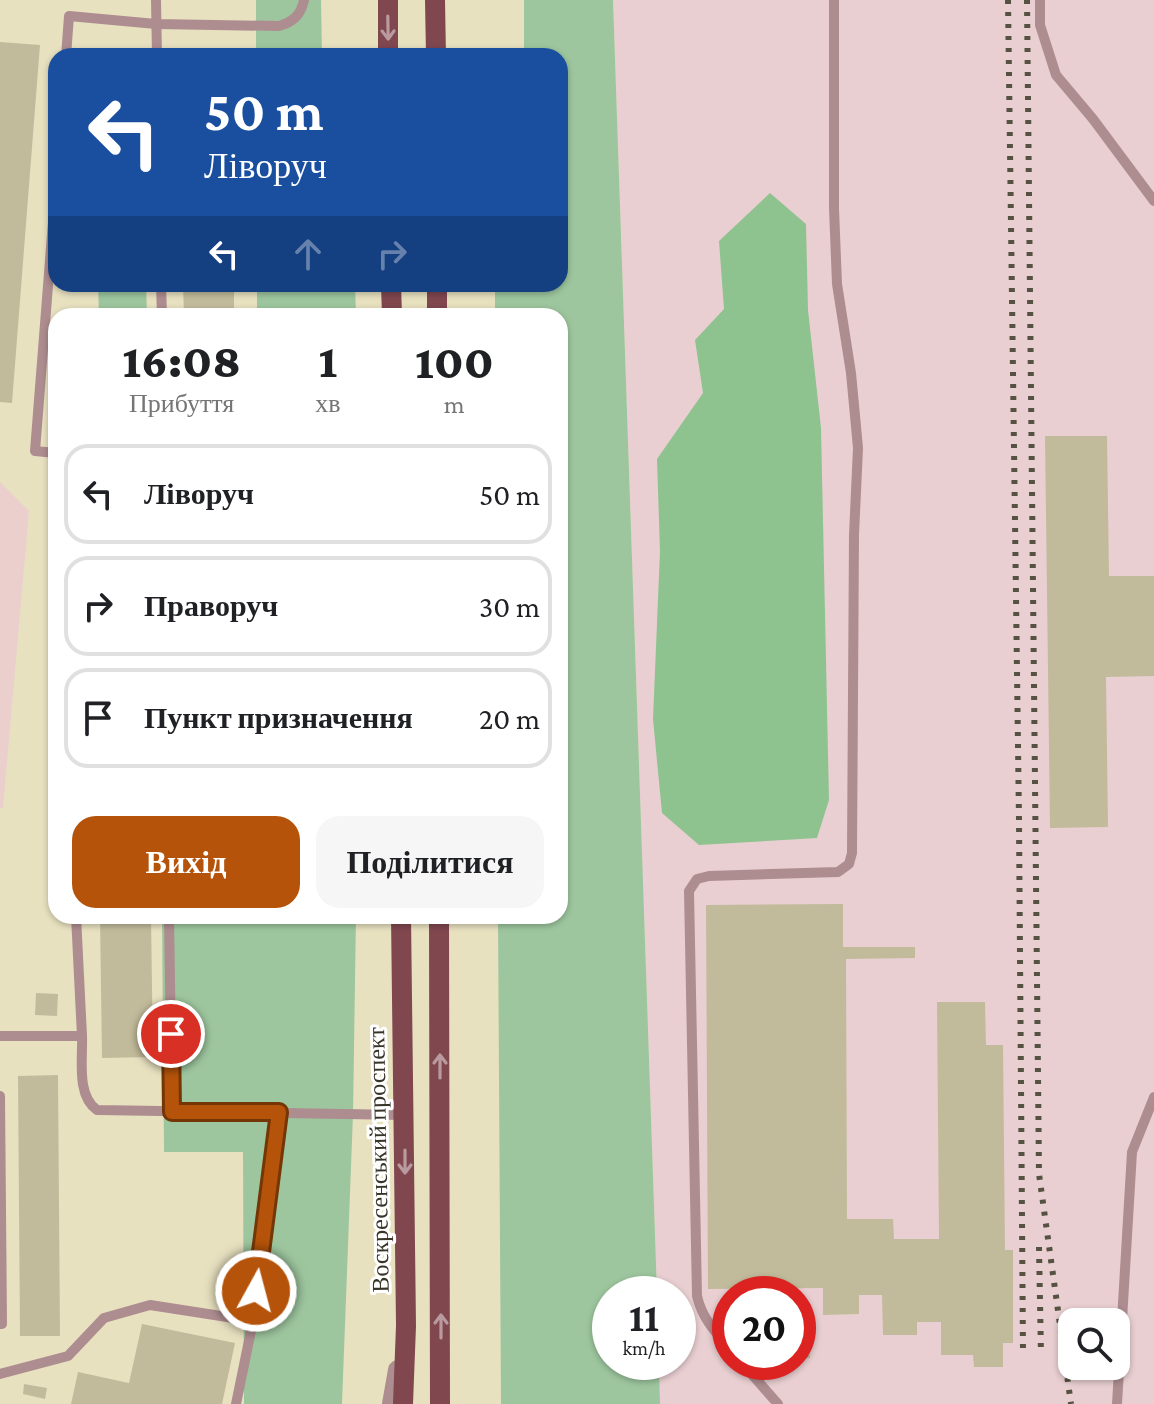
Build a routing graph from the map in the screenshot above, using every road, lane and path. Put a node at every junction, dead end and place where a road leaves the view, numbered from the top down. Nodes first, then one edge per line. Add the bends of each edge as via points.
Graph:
1 (156, 0) edge
2 (304, 0) edge
3 (388, 0) edge
4 (435, 0) edge
5 (834, 0) edge
6 (1040, 0) edge
7 (156, 24) junction
8 (67, 48) edge
9 (157, 48) edge
10 (388, 48) edge
11 (436, 48) edge
12 (1154, 201) edge
13 (48, 286) edge
14 (48, 452) edge
15 (76, 924) edge
16 (169, 924) edge
17 (401, 924) edge
18 (439, 924) edge
19 (0, 1036) edge
20 (82, 1036) junction
21 (0, 1096) edge
22 (1154, 1097) edge
23 (172, 1112) junction
24 (279, 1112) junction
25 (404, 1115) junction
26 (253, 1321) junction
27 (0, 1324) edge
28 (406, 1326) junction
29 (712, 1327) edge
30 (0, 1374) edge
31 (757, 1380) edge
32 (236, 1404) edge
33 (392, 1404) edge
34 (403, 1404) edge
35 (440, 1404) edge
36 (778, 1404) edge
37 (1117, 1404) edge

1 - 7 lane
2 - 7 lane via 298,15 279,26
3 -> 10 main road
4 - 11 main road
5 - 29 lane via 837,284 858,448 852,853 849,864 838,872 709,876 697,879 689,891 697,1296 700,1312
6 - 12 lane via 1040,25 1056,75
7 - 8 lane via 69,16
7 - 9 lane
13 - 14 lane via 35,451
15 - 20 lane
16 - 23 lane
17 - 25 main road, Воскресенський проспект
35 -> 18 main road
19 - 20 lane
20 - 23 lane via 88,1104 108,1112
21 - 27 lane
22 - 37 lane via 1132,1152
23 - 24 lane
24 - 25 lane
24 - 26 lane
25 -> 28 main road, Воскресенський проспект
26 - 30 lane via 150,1305 104,1318 68,1356
26 - 32 lane
28 - 33 street
28 - 34 main road, Воскресенський проспект
31 - 36 lane

